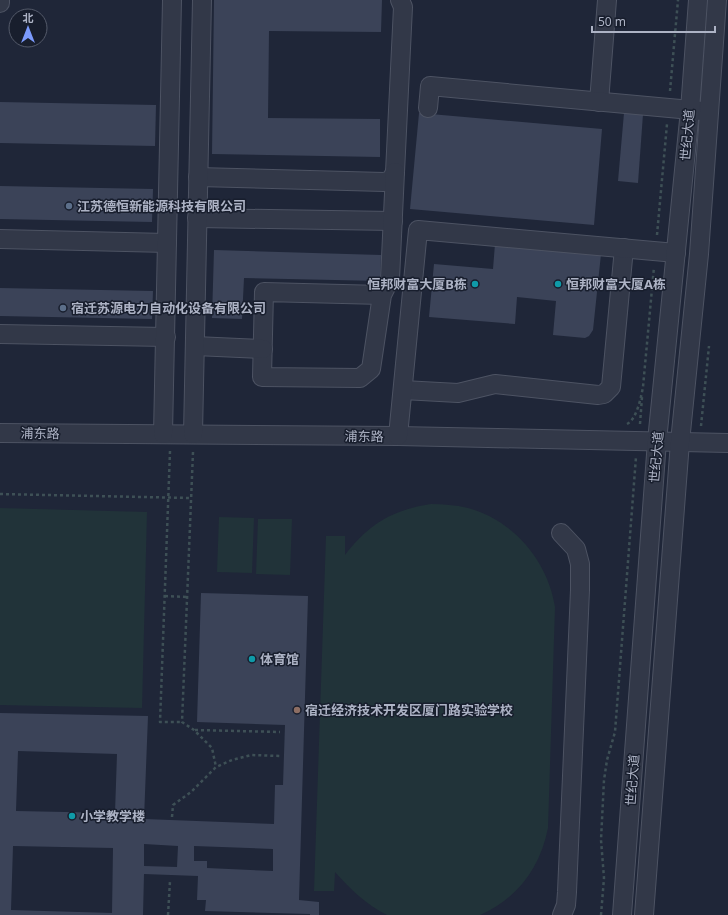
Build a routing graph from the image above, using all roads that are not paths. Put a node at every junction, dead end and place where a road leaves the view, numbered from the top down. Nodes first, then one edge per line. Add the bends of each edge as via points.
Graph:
1 (172, 0) edge
2 (202, 0) edge
3 (400, 0) edge
4 (607, 0) edge
5 (698, 0) edge
6 (717, 0) edge
7 (599, 102) junction
8 (428, 108) dead end
9 (690, 110) junction
10 (708, 112) junction
11 (395, 172) junction
12 (198, 177) junction
13 (197, 218) junction
14 (393, 221) junction
15 (0, 239) edge
16 (167, 243) junction
17 (624, 248) junction
18 (676, 253) junction
19 (382, 295) junction
20 (0, 334) edge
21 (166, 337) junction
22 (195, 346) junction
23 (263, 349) junction
24 (403, 390) junction
25 (0, 433) edge
26 (167, 434) junction
27 (193, 434) junction
28 (398, 436) junction
29 (657, 441) junction
30 (680, 442) junction
31 (728, 443) edge
32 (561, 532) dead end
33 (562, 915) edge
34 (622, 915) edge
35 (644, 915) edge

1 - 16 street
2 - 12 street
3 - 11 street via 403,6
4 - 7 street
5 - 9 street, 世纪大道
6 - 10 street, 世纪大道
7 - 8 street via 430,86
7 - 9 street
9 - 10 street
9 - 18 street, 世纪大道
10 - 30 street, 世纪大道 via 699,254
11 - 12 street via 391,180 384,182
11 - 14 street
12 - 13 street
13 - 14 street
13 - 22 street
14 - 19 street via 390,279
15 - 16 street
16 - 21 street
17 - 18 street
17 - 24 street via 611,387 604,394 495,384 458,393
17 - 24 street via 418,230
18 - 29 street, 世纪大道
19 - 23 street via 264,292
19 - 23 street via 371,369 360,378 262,377
20 - 21 street
21 - 26 street
22 - 23 street
22 - 27 street
24 - 28 street
25 - 26 street, 浦东路
26 - 27 street, 浦东路
27 - 28 street, 浦东路
28 - 29 street, 浦东路
29 - 30 street, 浦东路
29 - 34 street, 世纪大道
30 - 31 street, 浦东路
30 - 35 street, 世纪大道
32 - 33 street via 576,550 580,564 567,892

